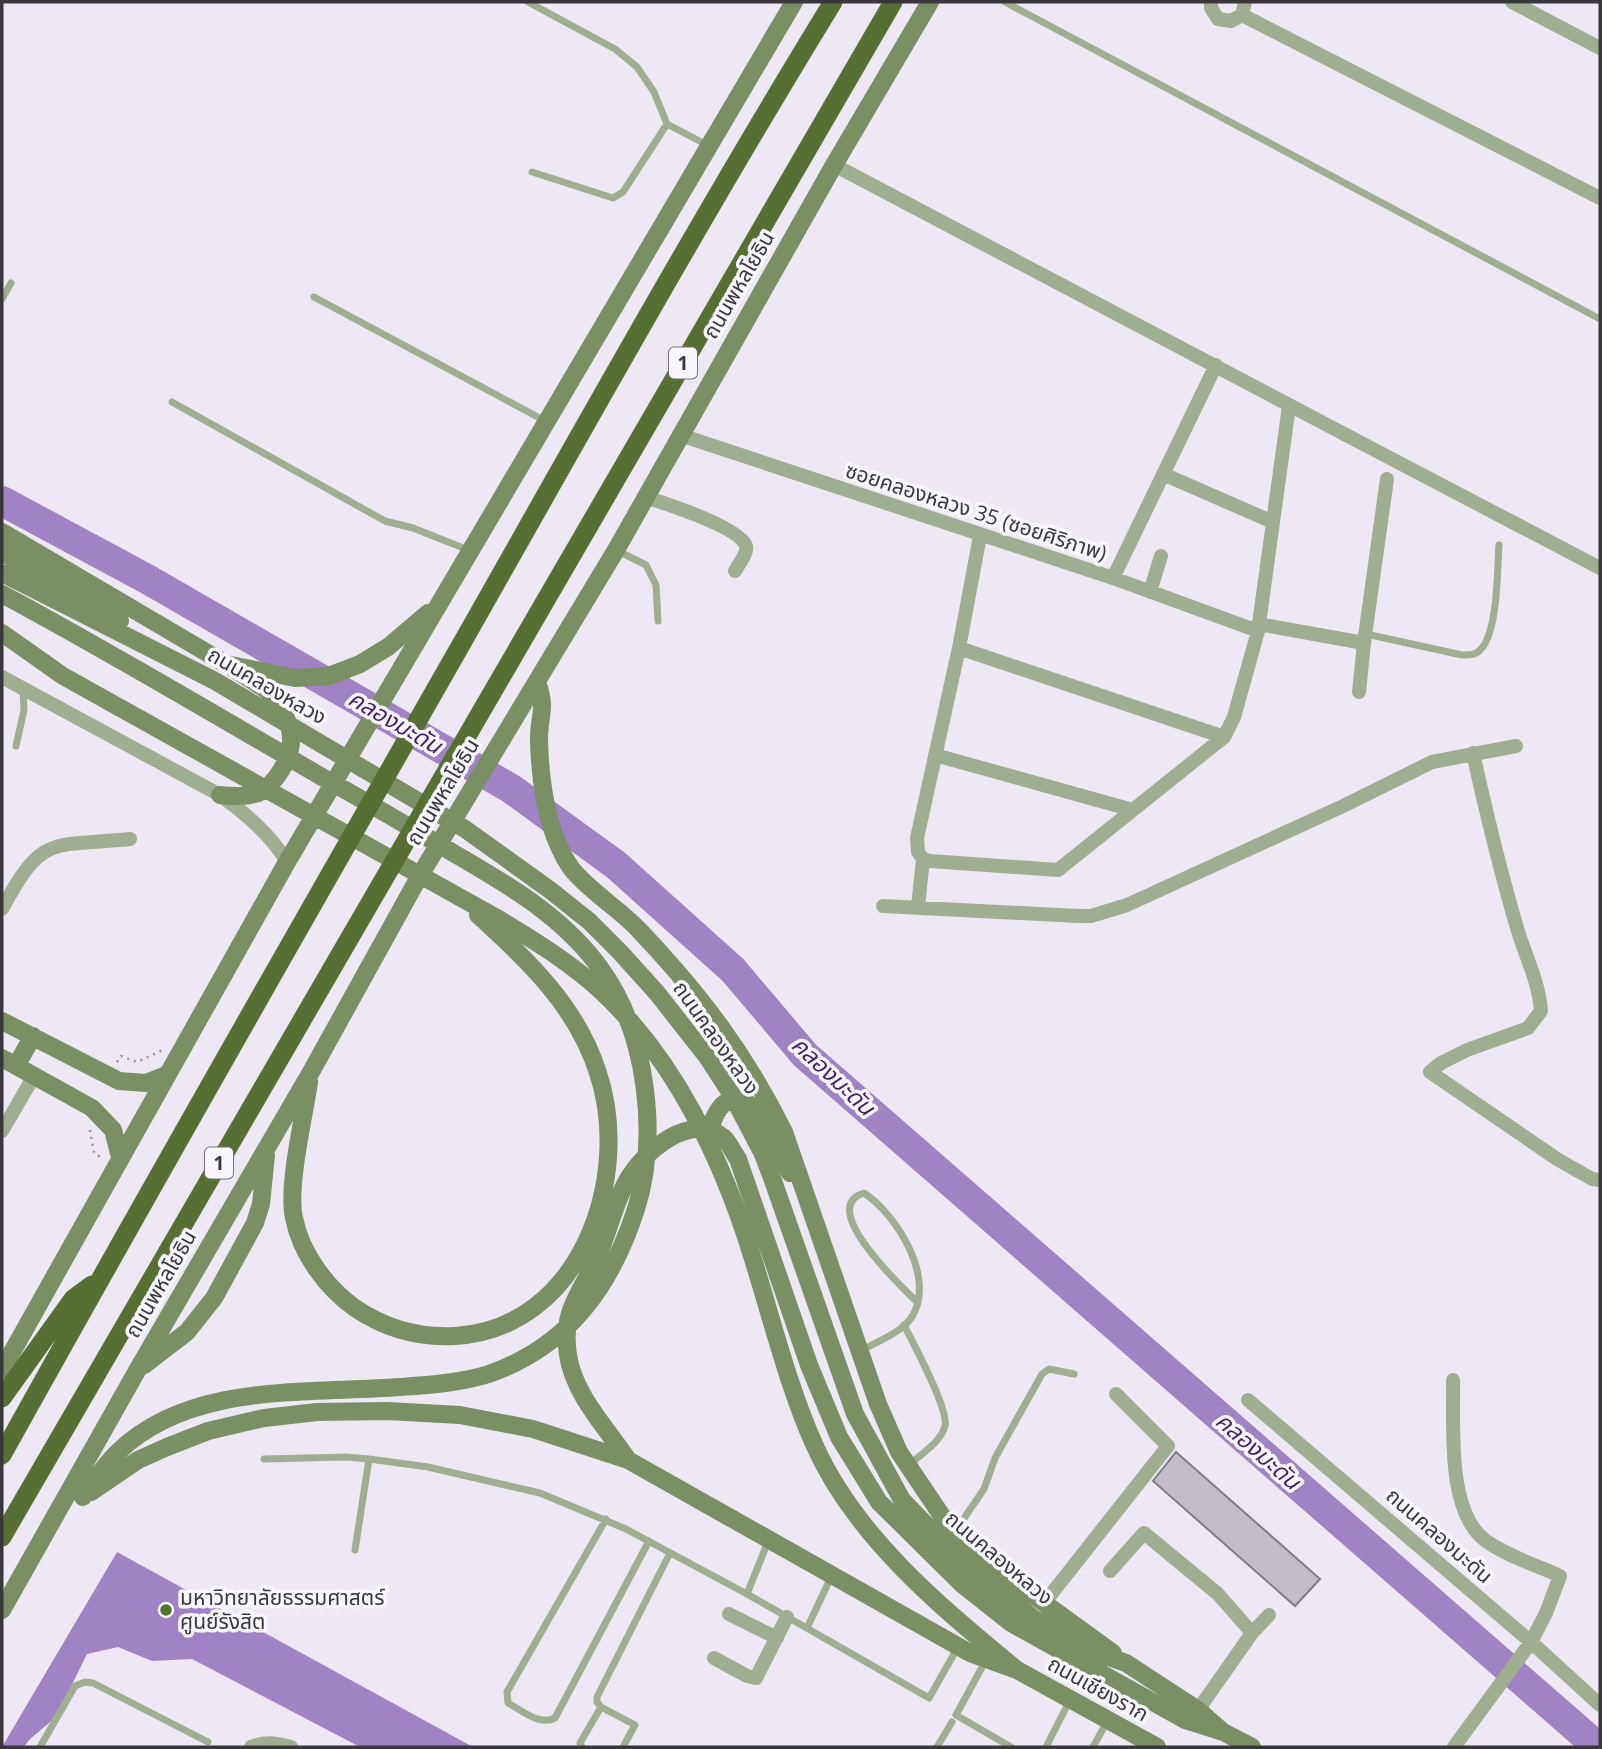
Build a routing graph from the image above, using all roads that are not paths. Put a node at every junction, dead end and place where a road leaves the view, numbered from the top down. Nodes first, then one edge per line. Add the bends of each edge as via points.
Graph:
1 (528, 2) edge
2 (794, 2) edge
3 (833, 2) edge
4 (893, 2) edge
5 (930, 2) edge
6 (1005, 2) edge
7 (1512, 2) edge
8 (1207, 4) edge
9 (1244, 8) edge
10 (1600, 48) edge
11 (667, 124) junction
12 (710, 146) junction
13 (834, 165) junction
14 (532, 172) dead end
15 (1600, 198) edge
16 (11, 283) dead end
17 (314, 297) dead end
18 (2, 299) edge
19 (1600, 319) edge
20 (1216, 365) junction
21 (172, 402) dead end
22 (1289, 406) junction
23 (547, 422) junction
24 (680, 436) junction
25 (1163, 474) junction
26 (1387, 479) dead end
27 (646, 497) junction
28 (1273, 522) junction
29 (2, 532) edge
30 (980, 536) junction
31 (1499, 545) dead end
32 (616, 550) junction
33 (472, 551) junction
34 (2, 552) edge
35 (1161, 556) dead end
36 (1600, 568) edge
37 (735, 571) dead end
38 (2, 573) edge
39 (1113, 579) junction
40 (1150, 592) junction
41 (2, 594) edge
42 (442, 601) junction
43 (657, 621) dead end
44 (1258, 627) junction
45 (2, 632) edge
46 (1365, 638) junction
47 (2, 647) edge
48 (959, 648) junction
49 (226, 664) junction
50 (63, 676) junction
51 (2, 677) edge
52 (215, 681) junction
53 (537, 682) junction
54 (23, 687) junction
55 (1359, 692) dead end
56 (1224, 737) junction
57 (16, 746) dead end
58 (1516, 746) dead end
59 (1473, 753) junction
60 (935, 755) junction
61 (220, 795) junction
62 (1133, 810) junction
63 (130, 839) dead end
64 (923, 859) junction
65 (287, 862) junction
66 (457, 896) junction
67 (883, 906) dead end
68 (918, 906) junction
69 (2, 909) edge
70 (2, 1021) edge
71 (33, 1036) junction
72 (9, 1062) edge
73 (311, 1072) junction
74 (166, 1075) junction
75 (34, 1076) junction
76 (710, 1130) junction
77 (2, 1131) edge
78 (266, 1148) junction
79 (120, 1157) junction
80 (1600, 1180) edge
81 (810, 1206) junction
82 (97, 1283) junction
83 (917, 1302) junction
84 (904, 1325) junction
85 (860, 1351) junction
86 (138, 1369) junction
87 (2, 1370) edge
88 (1073, 1374) dead end
89 (1453, 1380) dead end
90 (1116, 1394) dead end
91 (2, 1398) edge
92 (1248, 1400) dead end
93 (2, 1455) edge
94 (369, 1459) junction
95 (264, 1460) dead end
96 (628, 1460) junction
97 (908, 1466) junction
98 (83, 1497) junction
99 (55, 1519) junction
100 (606, 1519) junction
101 (956, 1531) junction
102 (2, 1537) edge
103 (769, 1539) junction
104 (649, 1541) junction
105 (355, 1550) dead end
106 (670, 1553) junction
107 (1110, 1571) dead end
108 (832, 1575) junction
109 (747, 1594) junction
110 (1045, 1602) junction
111 (2, 1610) edge
112 (729, 1614) dead end
113 (1269, 1615) dead end
114 (788, 1617) junction
115 (807, 1628) junction
116 (1252, 1633) junction
117 (777, 1638) junction
118 (958, 1646) junction
119 (1527, 1647) junction
120 (714, 1658) dead end
121 (987, 1659) junction
122 (1126, 1663) junction
123 (1017, 1670) junction
124 (1071, 1699) junction
125 (1600, 1706) edge
126 (601, 1707) junction
127 (1198, 1710) junction
128 (1108, 1719) junction
129 (952, 1722) dead end
130 (1223, 1732) junction
131 (208, 1742) dead end
132 (40, 1747) edge
133 (251, 1747) edge
134 (291, 1747) edge
135 (582, 1747) edge
136 (623, 1747) edge
137 (937, 1747) edge
138 (1011, 1747) edge
139 (1046, 1747) edge
140 (1093, 1747) edge
141 (1157, 1747) edge
142 (1252, 1747) edge
143 (1454, 1747) edge

1 - 11 lane via 615,49 637,67
2 - 12 main road
3 - 82 highway, 1 via 772,101
4 - 102 highway, ถนนพหลโยธิน / 1
5 - 13 main road, ถนนพหลโยธิน / 1
6 - 19 lane
7 - 10 street
8 - 9 street via 1224,21 1231,21
9 - 15 street
11 - 12 lane
11 - 14 lane via 623,192 613,198
12 - 23 main road
13 - 20 street
13 - 24 main road, ถนนพหลโยธิน / 1
16 - 18 lane
17 - 23 lane
20 - 22 street
20 - 25 street
21 - 33 lane via 386,520
22 - 28 street
22 - 36 street
23 - 33 main road
24 - 27 main road, ถนนพหลโยธิน / 1
24 - 30 street, ซอยคลองหลวง 35 (ซอยศิริภาพ)
25 - 28 street
25 - 39 street
26 - 46 street
27 - 32 main road, ถนนพหลโยธิน / 1
27 - 37 street via 718,524 742,541 746,551
28 - 44 street
29 - 49 main road
30 - 39 street, ซอยคลองหลวง 35 (ซอยศิริภาพ)
30 - 48 street
31 - 46 lane via 1493,619 1484,646 1474,654
32 - 43 lane via 646,565 656,585
32 - 53 main road, ถนนพหลโยธิน / 1
33 - 42 main road
34 - 52 main road
35 - 40 street
38 - 52 main road, ถนนคลองหลวง
39 - 40 street, ซอยคลองหลวง 35 (ซอยศิริภาพ)
40 - 44 street, ซอยคลองหลวง 35 (ซอยศิริภาพ)
41 - 98 main road via 522,894 559,923 603,972 625,1016 646,1098 643,1175 632,1221 614,1262 572,1324 522,1360 485,1375 437,1385 239,1397 198,1406 121,1448
42 - 49 main road via 388,647 329,676 295,678
42 - 65 main road
44 - 46 street, ซอยคลองหลวง 35 (ซอยศิริภาพ)
44 - 56 street via 1234,717
45 - 50 main road
46 - 55 street
47 - 50 main road
48 - 56 street
48 - 60 street
49 - 61 main road via 272,696 292,739 286,760 266,788 245,796
50 - 66 main road
51 - 54 street
52 - 122 main road, ถนนคลองหลวง via 486,844 589,921 657,993 708,1058 762,1152 855,1414 902,1500 958,1559 1033,1618 1083,1648
53 - 73 main road, ถนนพหลโยธิน / 1 via 419,877
53 - 81 main road via 544,700 539,737 550,825 571,868 635,926 706,1005 742,1054 784,1132
54 - 57 lane via 24,710
54 - 61 street
56 - 62 street
58 - 59 street
59 - 68 street via 1432,762 1100,914
59 - 80 street via 1490,832 1541,1011 1528,1028 1467,1050 1430,1072 1558,1159
60 - 62 street
60 - 64 street via 917,838
61 - 65 street via 265,832
62 - 64 street via 1058,870
63 - 69 street via 68,842 47,849 19,877
64 - 68 street
65 - 74 main road
66 - 73 main road via 538,972 564,1003 599,1074 608,1120 609,1161 598,1211 579,1259 566,1278 519,1317 485,1332 441,1337 408,1333 373,1320 342,1298 312,1261 293,1218
66 - 123 main road via 534,940 600,990 639,1030 675,1079 743,1227 814,1445 867,1530 927,1592
67 - 68 street
70 - 71 main road
71 - 72 main road
71 - 74 main road via 119,1082 146,1083
72 - 75 main road
73 - 78 main road, ถนนพหลโยธิน / 1
74 - 79 main road
75 - 77 street
75 - 79 main road via 93,1108 113,1130
76 - 81 main road via 724,1102 749,1103
76 - 96 main road via 682,1133 662,1143 627,1180 598,1256 572,1303 566,1327 575,1381
76 - 130 main road via 724,1138 738,1159 819,1389 839,1437 879,1502 963,1586 1011,1623 1185,1720
78 - 86 main road, ถนนพหลโยธิน / 1
78 - 86 main road via 255,1223 220,1287 187,1332
79 - 87 main road
81 - 85 main road
82 - 91 highway via 73,1299
82 - 93 highway, 1
83 - 83 lane via 919,1274 912,1252 881,1208 864,1193 855,1196 849,1216 877,1261
83 - 84 lane
84 - 85 lane
84 - 97 lane via 946,1418 941,1435
85 - 97 main road via 878,1405
86 - 99 main road, ถนนพหลโยธิน / 1
88 - 101 lane via 1049,1369 1042,1374 995,1458 984,1489
89 - 119 street via 1460,1500 1472,1526 1485,1540 1560,1576
90 - 110 street via 1168,1446
92 - 119 street, ถนนคลองมะดัน
94 - 95 lane
94 - 100 lane via 428,1467 541,1493
94 - 105 lane
96 - 98 main road via 533,1429 460,1415 317,1412 208,1431 138,1460
96 - 103 main road
97 - 101 main road
98 - 99 main road
99 - 111 main road, ถนนพหลโยธิน / 1
100 - 104 lane
100 - 104 lane via 507,1692 508,1703 538,1720 555,1718
101 - 110 main road
103 - 108 main road
103 - 109 lane
104 - 106 lane
106 - 109 lane
106 - 126 lane via 600,1688 597,1702
107 - 116 street via 1144,1533 1219,1594
108 - 115 lane
108 - 118 main road
109 - 114 lane
110 - 122 main road
112 - 117 street
113 - 116 street
114 - 115 lane
114 - 117 street
115 - 118 lane via 929,1698
116 - 127 street
117 - 120 street via 756,1678
118 - 121 main road
119 - 125 street, ถนนคลองมะดัน
119 - 143 street
121 - 123 main road
121 - 138 lane via 956,1714
122 - 127 main road, ถนนคลองหลวง
123 - 124 main road, ถนนเชียงราก
124 - 128 main road, ถนนเชียงราก
124 - 139 lane
126 - 135 lane via 580,1743
126 - 136 lane via 635,1725
127 - 130 main road, ถนนคลองหลวง
128 - 140 lane
128 - 141 main road, ถนนเชียงราก
129 - 137 lane
130 - 142 main road
131 - 132 lane via 85,1682 75,1686
133 - 134 street via 259,1743

